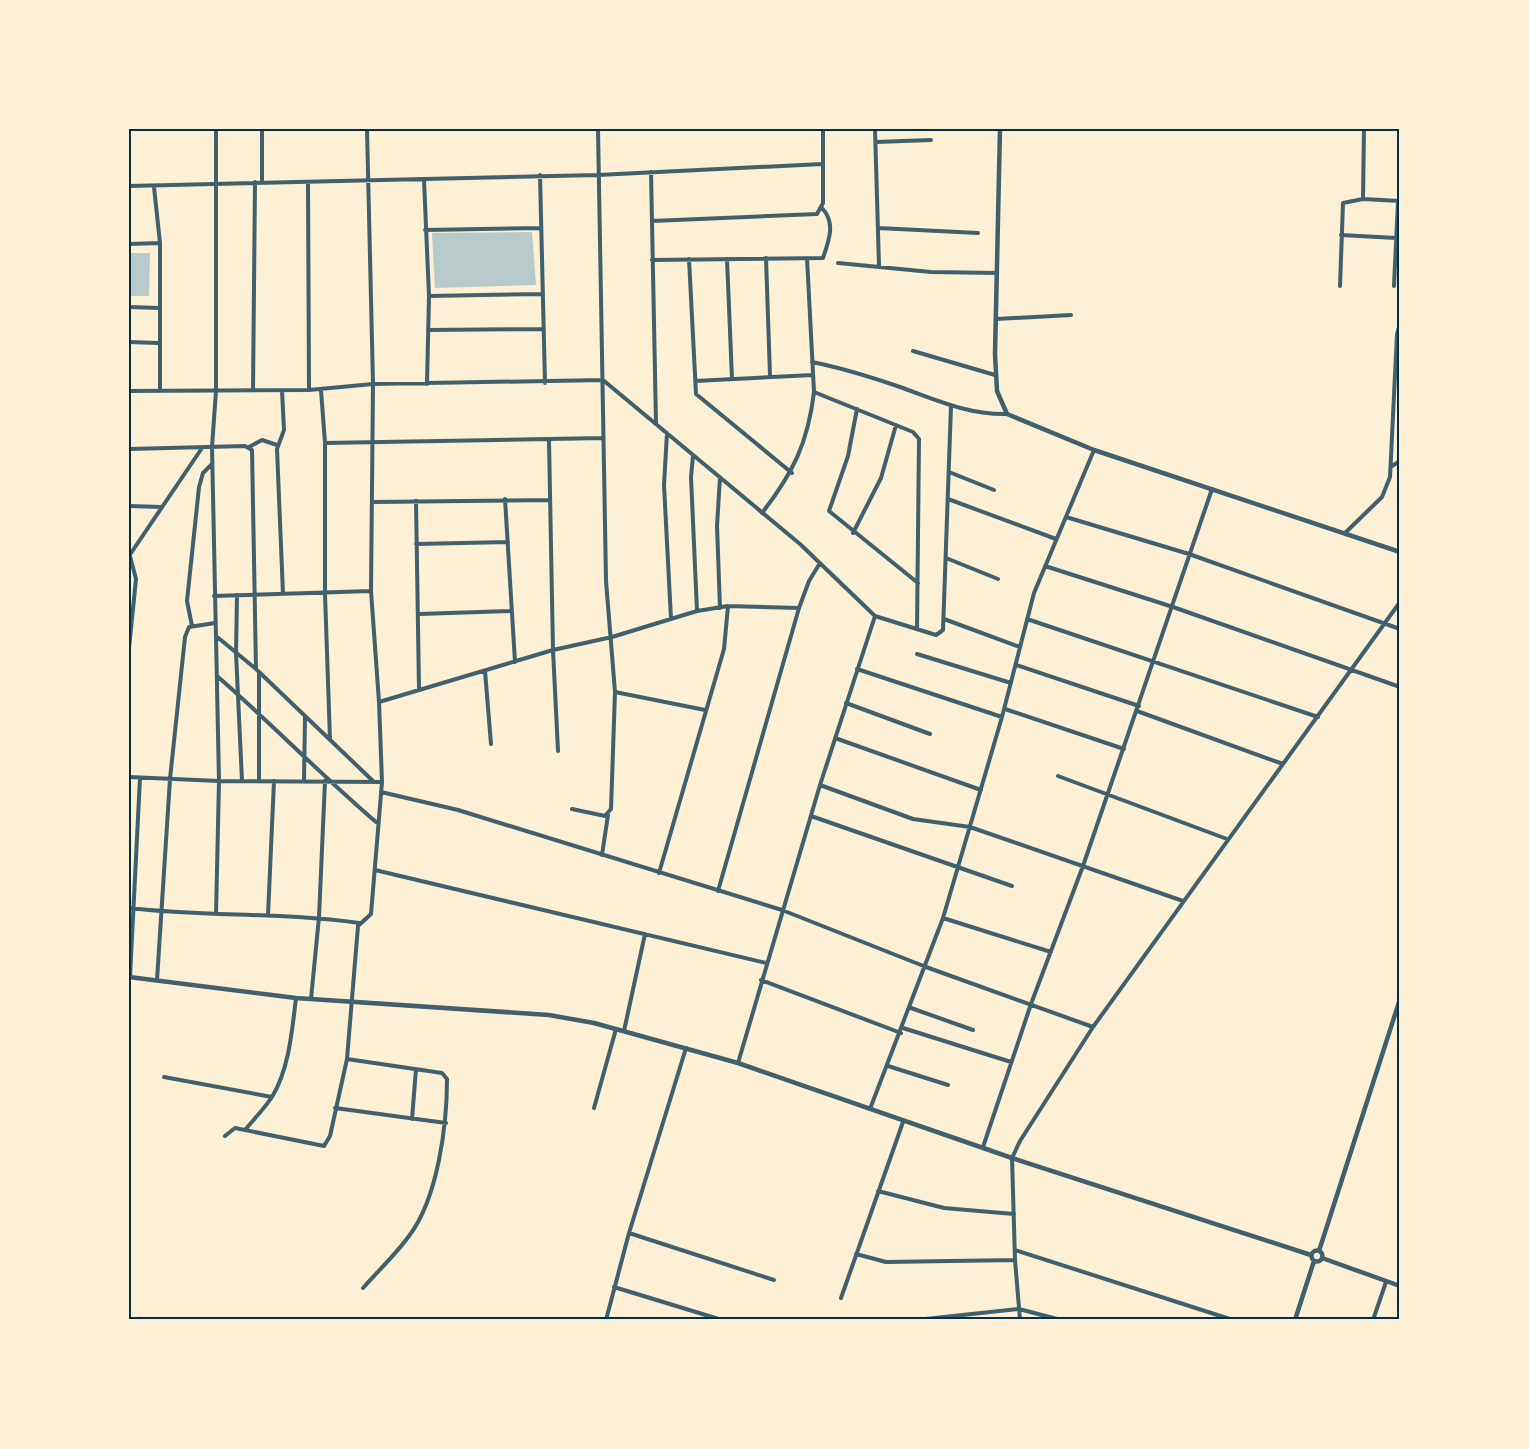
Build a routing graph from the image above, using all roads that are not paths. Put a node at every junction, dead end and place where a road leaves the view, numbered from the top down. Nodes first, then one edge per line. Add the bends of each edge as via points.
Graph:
1 (216, 129) edge
2 (262, 129) edge
3 (367, 129) edge
4 (598, 129) edge
5 (823, 129) edge
6 (875, 129) edge
7 (1000, 129) edge
8 (1364, 129) edge
9 (931, 140) dead end
10 (876, 142) junction
11 (822, 164) junction
12 (651, 172) junction
13 (540, 175) junction
14 (598, 175) junction
15 (424, 180) junction
16 (369, 181) junction
17 (255, 182) junction
18 (262, 182) junction
19 (308, 183) junction
20 (215, 184) junction
21 (129, 186) edge
22 (154, 187) junction
23 (1363, 199) junction
24 (1399, 201) edge
25 (822, 208) junction
26 (652, 221) junction
27 (541, 228) junction
28 (878, 228) junction
29 (425, 230) junction
30 (978, 233) dead end
31 (1341, 235) junction
32 (1396, 238) junction
33 (160, 243) junction
34 (129, 244) edge
35 (766, 258) junction
36 (807, 258) junction
37 (689, 259) junction
38 (727, 259) junction
39 (652, 260) junction
40 (838, 263) dead end
41 (879, 266) junction
42 (998, 273) junction
43 (1340, 286) dead end
44 (1394, 286) dead end
45 (543, 294) junction
46 (429, 296) junction
47 (129, 307) edge
48 (159, 308) junction
49 (1071, 315) dead end
50 (996, 319) junction
51 (1400, 324) edge
52 (544, 329) junction
53 (429, 330) junction
54 (129, 342) edge
55 (159, 343) junction
56 (913, 351) dead end
57 (812, 362) junction
58 (813, 375) junction
59 (995, 375) junction
60 (770, 376) junction
61 (732, 379) junction
62 (603, 380) junction
63 (695, 381) junction
64 (545, 383) junction
65 (373, 384) junction
66 (427, 384) junction
67 (160, 390) junction
68 (253, 390) junction
69 (282, 390) junction
70 (309, 390) junction
71 (321, 390) junction
72 (129, 391) edge
73 (216, 391) junction
74 (814, 392) junction
75 (951, 406) junction
76 (857, 409) junction
77 (1007, 414) junction
78 (656, 424) junction
79 (896, 425) junction
80 (667, 433) junction
81 (603, 438) junction
82 (374, 441) junction
83 (549, 441) junction
84 (325, 443) junction
85 (278, 445) junction
86 (203, 447) junction
87 (212, 447) junction
88 (249, 447) junction
89 (129, 449) edge
90 (1094, 450) junction
91 (693, 455) junction
92 (1400, 461) edge
93 (213, 464) junction
94 (1392, 466) junction
95 (949, 472) junction
96 (792, 473) junction
97 (720, 477) junction
98 (1212, 489) junction
99 (994, 490) dead end
100 (505, 499) junction
101 (948, 499) junction
102 (549, 500) junction
103 (416, 501) junction
104 (374, 502) junction
105 (129, 506) edge
106 (162, 507) junction
107 (762, 513) junction
108 (1066, 517) junction
109 (1345, 532) junction
110 (853, 533) junction
111 (1056, 539) junction
112 (508, 542) junction
113 (416, 544) junction
114 (1400, 552) edge
115 (1189, 554) junction
116 (130, 556) edge
117 (946, 558) junction
118 (820, 563) junction
119 (1045, 566) junction
120 (998, 579) dead end
121 (918, 583) junction
122 (371, 591) junction
123 (283, 594) junction
124 (325, 594) junction
125 (237, 595) junction
126 (254, 595) junction
127 (214, 596) junction
128 (1400, 602) edge
129 (728, 606) junction
130 (1173, 607) junction
131 (720, 608) junction
132 (799, 608) junction
133 (510, 611) junction
134 (697, 611) junction
135 (419, 614) junction
136 (875, 616) junction
137 (1027, 618) junction
138 (671, 619) junction
139 (944, 619) junction
140 (215, 623) junction
141 (1385, 624) junction
142 (192, 626) junction
143 (1400, 628) edge
144 (917, 629) junction
145 (216, 636) junction
146 (612, 637) junction
147 (1020, 647) junction
148 (129, 648) edge
149 (553, 650) junction
150 (236, 653) junction
151 (917, 654) dead end
152 (1155, 660) junction
153 (515, 662) junction
154 (1016, 665) junction
155 (857, 669) junction
156 (257, 670) junction
157 (1353, 670) junction
158 (485, 671) junction
159 (217, 676) junction
160 (1011, 683) junction
161 (1400, 687) edge
162 (419, 689) junction
163 (615, 692) junction
164 (238, 695) junction
165 (380, 702) junction
166 (846, 703) junction
167 (1139, 706) junction
168 (1005, 709) junction
169 (705, 710) junction
170 (1137, 711) junction
171 (258, 712) junction
172 (304, 716) junction
173 (1002, 717) junction
174 (1318, 717) junction
175 (930, 734) dead end
176 (835, 738) junction
177 (330, 740) junction
178 (491, 744) dead end
179 (1124, 749) junction
180 (558, 751) dead end
181 (304, 757) junction
182 (1283, 764) junction
183 (1058, 776) dead end
184 (129, 777) edge
185 (140, 778) junction
186 (170, 779) junction
187 (242, 781) junction
188 (259, 781) junction
189 (274, 781) junction
190 (304, 781) junction
191 (327, 781) junction
192 (219, 782) junction
193 (374, 782) junction
194 (382, 782) junction
195 (820, 785) junction
196 (981, 791) junction
197 (381, 792) junction
198 (1108, 793) junction
199 (572, 809) dead end
200 (608, 815) junction
201 (811, 816) junction
202 (377, 823) junction
203 (970, 827) junction
204 (1227, 839) junction
205 (602, 855) junction
206 (1083, 866) junction
207 (959, 867) junction
208 (375, 870) junction
209 (659, 873) junction
210 (1012, 886) dead end
211 (718, 891) junction
212 (1183, 902) junction
213 (131, 908) edge
214 (782, 910) junction
215 (162, 912) junction
216 (216, 914) junction
217 (268, 915) junction
218 (319, 917) junction
219 (943, 918) junction
220 (359, 923) junction
221 (645, 934) junction
222 (1051, 952) junction
223 (766, 963) junction
224 (926, 967) junction
225 (129, 977) edge
226 (157, 980) junction
227 (761, 980) junction
228 (296, 998) junction
229 (311, 999) junction
230 (1400, 999) edge
231 (354, 1001) junction
232 (1031, 1004) junction
233 (910, 1008) junction
234 (1093, 1027) junction
235 (616, 1029) junction
236 (902, 1030) junction
237 (973, 1030) dead end
238 (624, 1031) junction
239 (686, 1048) junction
240 (347, 1059) junction
241 (1011, 1062) junction
242 (738, 1063) junction
243 (888, 1066) junction
244 (416, 1069) junction
245 (164, 1077) dead end
246 (948, 1085) dead end
247 (272, 1097) junction
248 (335, 1108) junction
249 (594, 1108) dead end
250 (869, 1110) junction
251 (412, 1119) junction
252 (903, 1122) junction
253 (446, 1123) junction
254 (245, 1130) junction
255 (225, 1136) dead end
256 (983, 1147) junction
257 (1012, 1158) junction
258 (878, 1191) junction
259 (1014, 1214) junction
260 (629, 1233) junction
261 (1015, 1250) junction
262 (1319, 1251) junction
263 (856, 1254) junction
264 (1311, 1255) junction
265 (1322, 1258) junction
266 (1015, 1260) junction
267 (1314, 1261) junction
268 (774, 1280) dead end
269 (1386, 1282) junction
270 (1400, 1286) edge
271 (614, 1287) junction
272 (363, 1288) dead end
273 (841, 1298) dead end
274 (1019, 1310) junction
275 (606, 1320) edge
276 (722, 1320) edge
277 (916, 1320) edge
278 (1020, 1320) edge
279 (1061, 1320) edge
280 (1233, 1320) edge
281 (1295, 1320) edge
282 (1373, 1320) edge

1 - 20 street
2 - 18 street
3 - 16 street
4 - 14 street
5 - 11 street
6 - 10 street
7 - 42 street
8 - 23 street
9 - 10 street
10 - 28 street
11 - 12 street
11 - 25 street
12 - 14 street
12 - 26 street
13 - 14 street
13 - 15 street
13 - 27 street
14 - 62 street
15 - 16 street
15 - 29 street
16 - 19 street
16 - 65 street
17 - 18 street
17 - 20 street
17 - 68 street
18 - 19 street
19 - 70 street
20 - 22 street
20 - 73 street
21 - 22 street
22 - 33 street
23 - 24 street
23 - 31 street via 1343,203
24 - 32 street
25 - 26 street via 813,215
25 - 36 street via 829,215 832,230 827,247 823,258
26 - 39 street
27 - 29 street
27 - 45 street
28 - 30 street
28 - 41 street
29 - 46 street
31 - 32 street
31 - 43 street
32 - 44 street
33 - 34 street
33 - 48 street
35 - 36 street
35 - 38 street
35 - 60 street
36 - 57 street
37 - 38 street
37 - 39 street
37 - 63 street
38 - 61 street
39 - 78 street
40 - 41 street
41 - 42 street
42 - 50 street
45 - 46 street
45 - 52 street
46 - 53 street
47 - 48 street
48 - 55 street
49 - 50 street
50 - 59 street
51 - 94 street via 1394,373
52 - 53 street
52 - 64 street
53 - 66 street
54 - 55 street
55 - 67 street
56 - 59 street
57 - 58 street
57 - 75 street via 861,374
58 - 60 street
58 - 74 street
59 - 77 street
60 - 61 street
61 - 63 street
62 - 64 street
62 - 78 street
62 - 81 street
63 - 96 street via 700,399
64 - 66 street
65 - 66 street
65 - 71 street
65 - 82 street
67 - 72 street
67 - 73 street
68 - 69 street
68 - 73 street
69 - 70 street
69 - 85 street via 284,429
70 - 71 street
71 - 84 street
73 - 87 street
74 - 76 street
74 - 96 street via 807,435
75 - 77 street via 983,414
75 - 95 street
76 - 79 street
76 - 110 street via 848,456 829,506 832,516
77 - 90 street
78 - 80 street
79 - 110 street via 881,478
79 - 121 street via 920,439
80 - 91 street
80 - 138 street via 664,485
81 - 83 street
81 - 146 street via 606,581
82 - 83 street
82 - 84 street
82 - 104 street
83 - 102 street
84 - 124 street
85 - 88 street via 262,440
85 - 123 street
86 - 87 street
86 - 89 street
86 - 106 street
87 - 88 street
87 - 93 street
88 - 126 street via 253,456
90 - 98 street
90 - 108 street
91 - 97 street
91 - 134 street
92 - 94 street
93 - 127 street
93 - 142 street via 203,473 199,487 187,601
94 - 109 street via 1382,497
95 - 99 street
95 - 101 street
96 - 107 street
97 - 107 street
97 - 131 street
98 - 109 street
98 - 115 street
100 - 102 street
100 - 103 street
100 - 112 street
101 - 111 street
101 - 117 street
102 - 149 street
103 - 104 street
103 - 113 street
104 - 122 street
105 - 106 street
106 - 116 street
107 - 118 street
108 - 111 street
108 - 115 street
109 - 114 street
110 - 121 street
111 - 119 street
112 - 113 street
112 - 133 street
113 - 135 street
115 - 130 street
115 - 141 street
116 - 148 street via 136,579
117 - 120 street
117 - 139 street
118 - 132 street
118 - 136 street
119 - 130 street
119 - 137 street
121 - 144 street
122 - 124 street
122 - 165 street
123 - 124 street
123 - 126 street
124 - 177 street
125 - 126 street
125 - 127 street
125 - 150 street
126 - 156 street
127 - 140 street
128 - 141 street
129 - 131 street
129 - 132 street
129 - 169 street via 724,649
130 - 152 street
130 - 157 street
131 - 134 street
132 - 211 street
133 - 135 street
133 - 153 street
134 - 138 street
135 - 162 street
136 - 144 street
136 - 155 street
137 - 147 street
137 - 152 street
138 - 146 street
139 - 144 street via 939,635
139 - 147 street
140 - 142 street
140 - 145 street
141 - 143 street
141 - 157 street
142 - 186 street via 185,637
145 - 150 street
145 - 159 street
146 - 149 street
146 - 163 street
147 - 154 street
149 - 153 street
149 - 180 street
150 - 156 street
150 - 164 street
151 - 160 street
152 - 167 street
152 - 174 street
153 - 158 street
154 - 160 street
154 - 167 street
155 - 166 street
155 - 173 street
156 - 171 street
156 - 172 street
157 - 161 street
157 - 174 street
158 - 162 street
158 - 178 street
159 - 164 street
159 - 192 street
160 - 168 street
162 - 165 street
163 - 169 street
163 - 200 street
164 - 171 street
164 - 187 street
165 - 194 street
166 - 175 street
166 - 176 street
167 - 170 street
168 - 173 street
168 - 179 street
169 - 209 street
170 - 179 street
170 - 182 street
171 - 181 street
171 - 188 street
172 - 177 street
172 - 181 street
173 - 196 street
174 - 182 street
176 - 195 street
176 - 196 street
177 - 193 street
179 - 198 street
181 - 190 street
181 - 191 street
182 - 204 street
183 - 198 street
184 - 185 street
185 - 186 street
185 - 213 street
186 - 192 street
186 - 215 street
187 - 188 street
187 - 192 street
188 - 189 street
189 - 190 street
189 - 217 street
190 - 191 street
191 - 193 street
191 - 202 street
191 - 218 street
192 - 216 street
193 - 194 street
194 - 197 street
195 - 201 street
195 - 203 street via 913,819
196 - 203 street
197 - 202 street
197 - 205 street via 458,810
198 - 204 street
198 - 206 street
199 - 200 street
200 - 205 street
201 - 207 street
201 - 214 street
202 - 208 street
203 - 206 street
203 - 207 street
204 - 212 street
205 - 209 street
206 - 212 street
206 - 222 street
207 - 210 street
207 - 219 street
208 - 220 street via 371,914 367,921
208 - 221 street
209 - 211 street
211 - 214 street
212 - 234 street
213 - 215 street
213 - 225 street
214 - 223 street
214 - 224 street
215 - 216 street
215 - 226 street
216 - 217 street
217 - 218 street
218 - 220 street
218 - 229 street
219 - 222 street
219 - 224 street
220 - 231 street
221 - 223 street
221 - 238 street
222 - 232 street
223 - 227 street
224 - 232 street
224 - 233 street
225 - 226 street
226 - 228 street
227 - 236 street
227 - 242 street
228 - 229 street
228 - 247 street via 288,1054
229 - 231 street
230 - 262 street
231 - 235 street via 549,1015
231 - 240 street
232 - 234 street
232 - 241 street
233 - 236 street
233 - 237 street
234 - 257 street via 1029,1124
235 - 238 street
235 - 249 street
236 - 241 street
236 - 243 street
238 - 239 street
239 - 242 street
239 - 260 street
240 - 244 street
240 - 248 street
241 - 256 street
242 - 250 street
243 - 246 street
243 - 250 street
244 - 251 street
244 - 253 street via 445,1075
245 - 247 street
247 - 254 street
248 - 251 street
248 - 254 street via 324,1146
250 - 252 street
251 - 253 street
252 - 256 street
252 - 258 street
253 - 272 street via 436,1170 418,1220 409,1236
254 - 255 street via 232,1129
256 - 257 street
257 - 259 street
257 - 264 street
258 - 259 street via 944,1208
258 - 263 street
259 - 261 street
260 - 268 street
260 - 271 street
261 - 266 street
261 - 280 street
262 - 264 street
262 - 265 street
263 - 266 street via 886,1262
263 - 273 street
264 - 267 street
265 - 267 street
265 - 269 street
266 - 274 street
267 - 281 street
269 - 270 street
269 - 282 street
271 - 275 street
271 - 276 street
274 - 277 street
274 - 278 street
274 - 279 street

